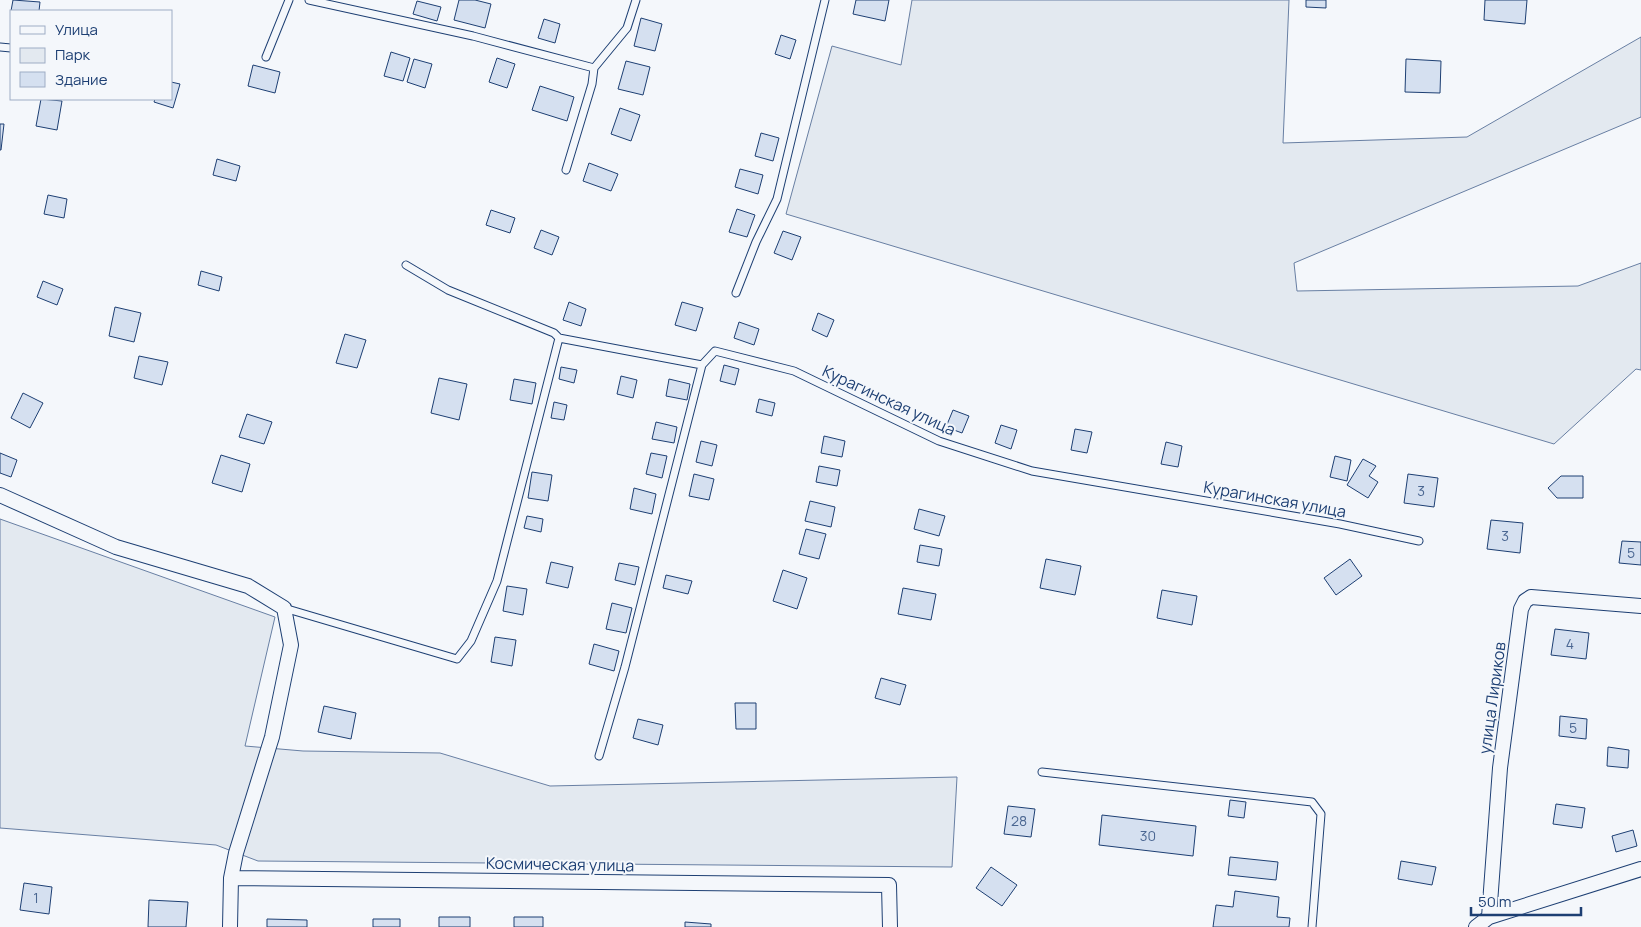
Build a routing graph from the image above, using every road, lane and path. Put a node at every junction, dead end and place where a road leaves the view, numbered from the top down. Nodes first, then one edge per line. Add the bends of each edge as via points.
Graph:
1 (289, 0) edge
2 (310, 0) edge
3 (636, 0) edge
4 (825, 0) edge
5 (266, 57) dead end
6 (594, 68) junction
7 (566, 170) dead end
8 (406, 265) dead end
9 (736, 293) dead end
10 (559, 338) junction
11 (702, 365) junction
12 (0, 494) edge
13 (1419, 541) dead end
14 (1641, 606) edge
15 (284, 608) junction
16 (598, 756) dead end
17 (1042, 772) dead end
18 (1641, 869) edge
19 (231, 878) junction
20 (1489, 918) junction
21 (230, 927) edge
22 (890, 927) edge
23 (1312, 927) edge
24 (1476, 927) edge

1 - 5 lane
2 - 6 lane via 473,36
3 - 6 lane via 627,28
4 - 9 lane via 777,199
6 - 7 lane
8 - 10 lane via 448,290 554,333
10 - 11 lane
10 - 15 lane via 497,581 470,641 457,659
11 - 13 lane, Курагинская улица via 715,351 794,371 939,441 1032,471 1340,524
11 - 16 lane via 625,667
12 - 15 street via 116,547 248,586
14 - 20 street, улица Лириков via 1531,597 1521,609 1500,768
15 - 19 street via 291,645 272,737
17 - 23 lane via 1312,802 1321,814
18 - 20 street
19 - 21 street
19 - 22 street, Космическая улица via 889,885
20 - 24 street

